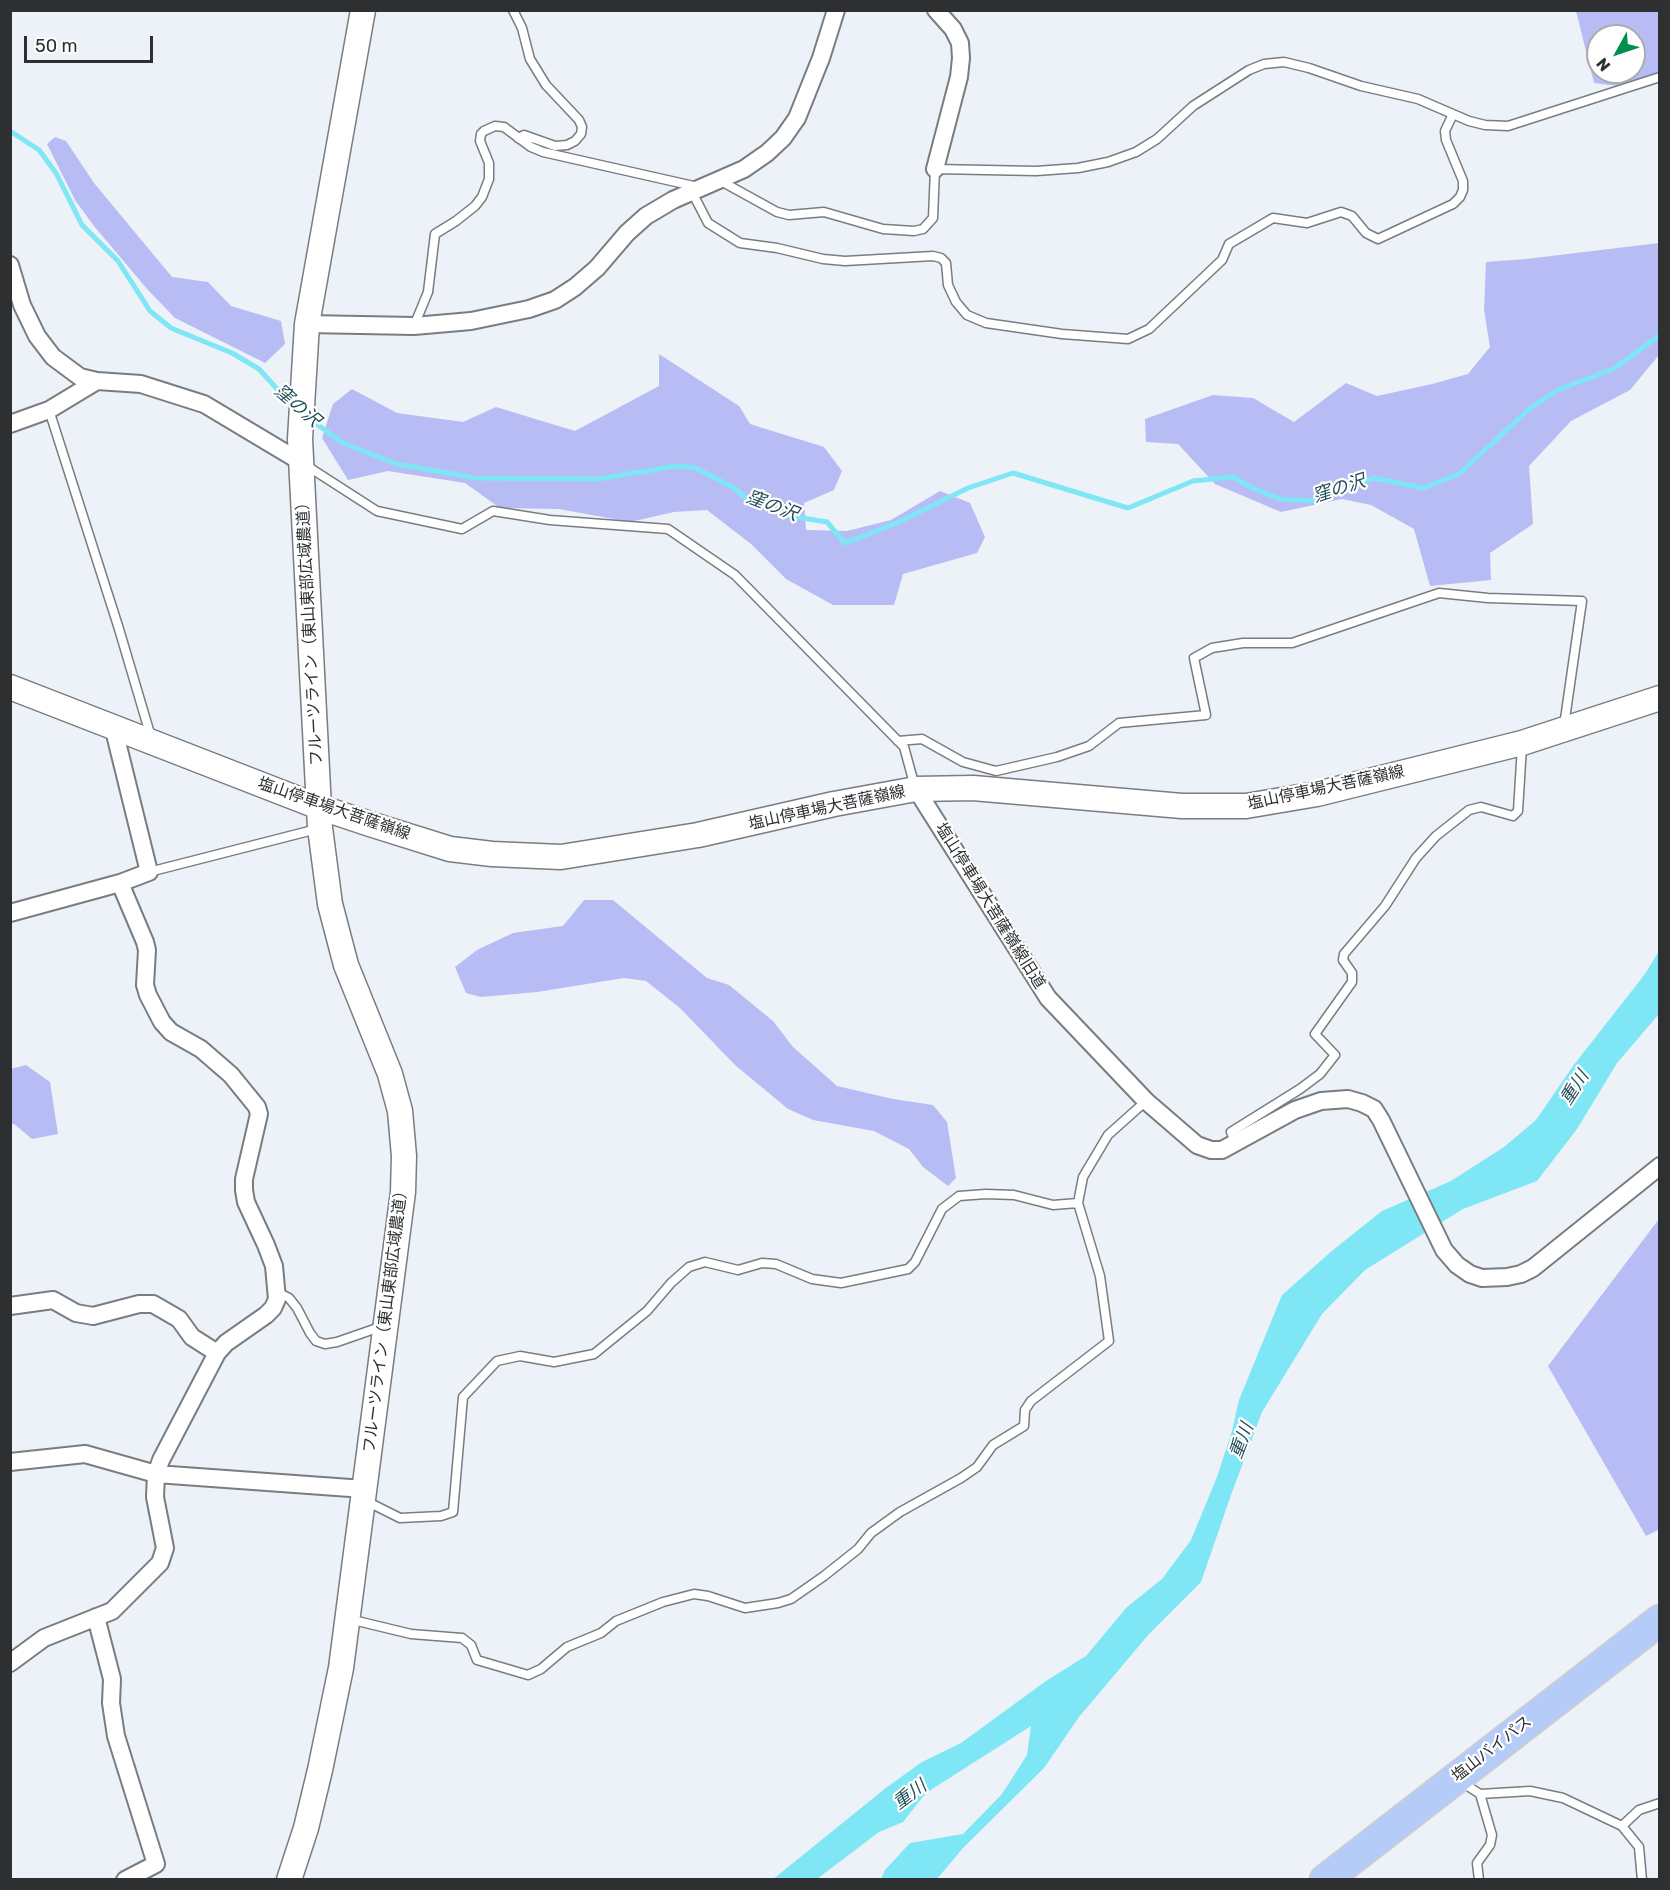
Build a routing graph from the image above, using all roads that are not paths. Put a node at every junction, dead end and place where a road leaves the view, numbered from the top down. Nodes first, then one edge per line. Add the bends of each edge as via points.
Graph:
1 (363, 10) edge
2 (513, 10) edge
3 (836, 10) edge
4 (936, 10) edge
5 (1659, 78) edge
6 (1453, 114) junction
7 (518, 138) junction
8 (935, 169) junction
9 (719, 180) junction
10 (697, 189) junction
11 (10, 265) edge
12 (306, 324) junction
13 (414, 326) junction
14 (97, 381) junction
15 (49, 410) junction
16 (10, 424) edge
17 (301, 462) junction
18 (10, 687) edge
19 (1659, 698) edge
20 (113, 726) junction
21 (1564, 731) junction
22 (152, 741) junction
23 (898, 741) junction
24 (1522, 743) junction
25 (916, 789) junction
26 (320, 818) junction
27 (149, 872) junction
28 (120, 883) junction
29 (10, 913) edge
30 (1146, 1101) junction
31 (1236, 1143) junction
32 (1659, 1166) edge
33 (1078, 1203) junction
34 (277, 1292) junction
35 (10, 1306) edge
36 (386, 1325) junction
37 (217, 1353) junction
38 (10, 1462) edge
39 (156, 1474) junction
40 (364, 1494) junction
41 (96, 1617) junction
42 (348, 1618) junction
43 (1659, 1620) edge
44 (10, 1664) edge
45 (1455, 1778) junction
46 (1480, 1794) junction
47 (1659, 1803) edge
48 (1622, 1826) junction
49 (125, 1880) edge
50 (289, 1880) edge
51 (1325, 1880) edge
52 (1479, 1880) edge
53 (1642, 1880) edge

1 - 12 street, フルーツライン（東山東部広域農道）
2 - 7 lane via 530,59 546,85 582,127 581,134 567,146 524,135
3 - 9 street via 797,117 783,138 744,169
4 - 8 street via 953,29 960,43 961,58
5 - 6 lane via 1508,126 1485,125
6 - 8 lane via 1418,99 1361,86 1309,68 1284,62 1264,64 1193,106 1136,153 1108,162 1036,171
6 - 10 lane via 1445,131 1446,140 1463,190 1453,204 1378,239 1366,233 1352,216 1341,212 1307,223 1273,218 1229,244 1222,260 1149,329 1128,339 986,323 967,315 948,285 946,263 933,256 844,261 740,243 708,223
7 - 10 lane via 543,152
7 - 13 lane via 504,127 495,126 481,134 489,179 475,206 435,234 428,292
8 - 9 lane via 933,218 923,230 914,231 883,229 824,212 777,212
9 - 10 street
10 - 13 street via 646,216 597,268 555,300 471,321
11 - 14 street via 22,305 37,336 62,364 80,377
12 - 13 street
12 - 17 street, フルーツライン（東山東部広域農道）
14 - 15 street
14 - 17 street via 141,384 204,404
15 - 16 street
15 - 22 lane
17 - 23 lane via 377,511 462,529 493,511 550,520 668,529 735,575
17 - 26 street, フルーツライン（東山東部広域農道）
18 - 20 street, 塩山停車場大菩薩嶺線
19 - 21 street, 塩山停車場大菩薩嶺線
20 - 22 street, 塩山停車場大菩薩嶺線
20 - 27 street
21 - 23 lane via 1582,601 1439,593 1292,643 1243,643 1212,648 1194,658 1206,715 1119,723 1089,746 1057,758 996,771 963,762 922,739
21 - 24 street, 塩山停車場大菩薩嶺線
22 - 26 street, 塩山停車場大菩薩嶺線
23 - 25 lane via 904,747
24 - 25 street, 塩山停車場大菩薩嶺線 via 1317,794 1246,806 1182,806 973,788
24 - 31 lane via 1518,811 1513,816 1481,807 1469,810 1416,858 1385,906 1344,954 1352,982 1315,1034 1335,1055 1320,1074 1300,1089 1231,1132
25 - 26 street, 塩山停車場大菩薩嶺線 via 698,836 561,857 450,849
25 - 30 street, 塩山停車場大菩薩嶺線旧道 via 1048,998
26 - 27 lane
26 - 36 street, フルーツライン（東山東部広域農道） via 330,904 346,965 390,1074 400,1111 403,1192
27 - 28 street
28 - 29 street
28 - 34 street via 145,942 145,985 162,1022 231,1075 257,1107 244,1191 274,1266
30 - 31 street, 塩山停車場大菩薩嶺線旧道 via 1197,1145 1222,1150
30 - 33 lane via 1108,1135 1083,1177
31 - 32 street, 塩山停車場大菩薩嶺線旧道 via 1295,1110 1321,1101 1348,1099 1374,1109 1444,1250 1456,1265 1482,1278 1521,1274 1533,1268
33 - 40 lane via 1053,1205 1014,1195 959,1196 942,1209 908,1269 841,1283 812,1279 776,1264 762,1263 738,1270 705,1262 689,1267 647,1311 594,1354 554,1362 520,1356 497,1361 483,1374 463,1397 453,1512 400,1518
33 - 42 lane via 1100,1276 1109,1341 1031,1401 1025,1410 1024,1426 993,1445 977,1467 900,1512 791,1599 745,1608 694,1594 663,1602 567,1647 528,1675 477,1660 471,1645 462,1638 411,1634
34 - 36 lane via 289,1298 316,1341 325,1344
34 - 37 street via 273,1308
35 - 37 street via 53,1300 76,1313 93,1316 153,1304 179,1319 192,1337
36 - 40 street, フルーツライン（東山東部広域農道）
37 - 39 street
38 - 39 street via 85,1454
39 - 40 street
39 - 41 street via 155,1497 165,1548 160,1563 112,1611
40 - 42 street, フルーツライン（東山東部広域農道）
41 - 44 street via 44,1638
41 - 49 street via 112,1678 116,1736 156,1864
42 - 50 street, フルーツライン（東山東部広域農道） via 320,1770
43 - 45 highway, 塩山バイパス
45 - 46 lane
45 - 51 highway, 塩山バイパス
46 - 48 lane via 1530,1791 1563,1798
46 - 52 lane via 1492,1835 1477,1863
47 - 48 lane via 1640,1810
48 - 53 lane via 1640,1846

